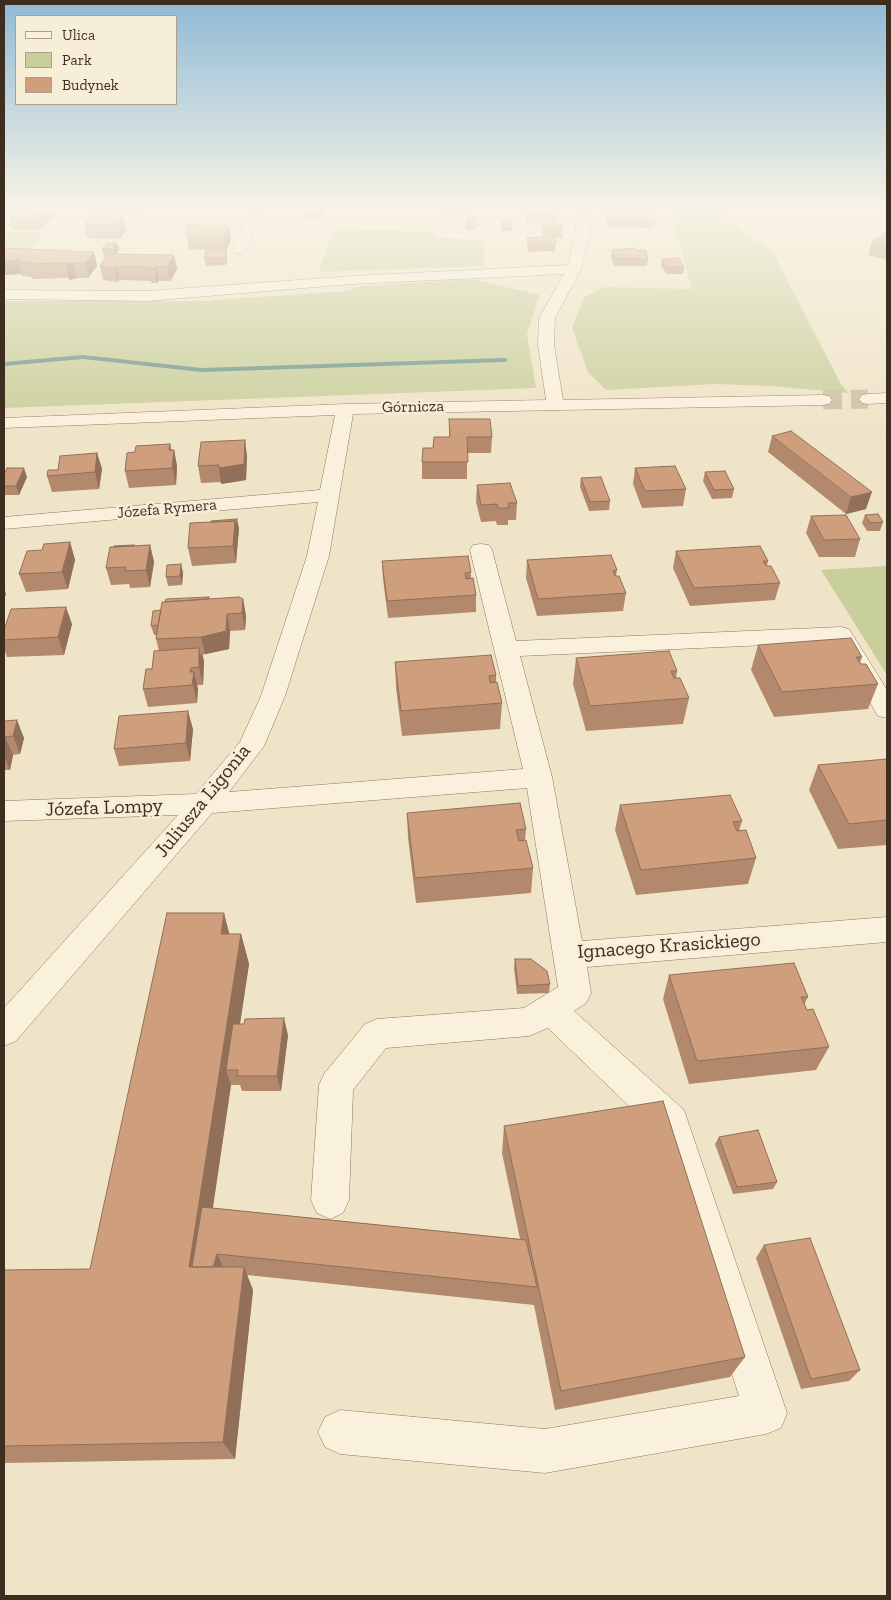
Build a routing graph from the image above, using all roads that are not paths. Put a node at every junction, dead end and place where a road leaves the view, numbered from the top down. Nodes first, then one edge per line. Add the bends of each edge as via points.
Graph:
1 (293, 285) edge
2 (565, 285) edge
3 (4, 294) edge
4 (887, 398) edge
5 (823, 400) tunnel mouth
6 (868, 400) tunnel mouth
7 (555, 404) junction
8 (345, 409) junction
9 (4, 424) edge
10 (330, 495) junction
11 (4, 523) edge
12 (481, 550) dead end
13 (506, 649) junction
14 (887, 710) edge
15 (539, 777) junction
16 (204, 804) junction
17 (4, 811) edge
18 (887, 930) edge
19 (569, 955) junction
20 (550, 1009) junction
21 (4, 1031) edge
22 (330, 1200) dead end
23 (340, 1432) dead end

1 - 3 street via 147,296
2 - 7 street via 547,318 546,346
4 - 6 street
5 - 7 street, Górnicza
7 - 8 street, Górnicza
8 - 9 street, Górnicza
8 - 10 street, Juliusza Ligonia
10 - 11 street, Józefa Rymera
10 - 16 street, Juliusza Ligonia via 318,556 273,696 251,746
12 - 13 street, Ignacego Krasickiego
13 - 14 street via 841,634
13 - 15 street, Ignacego Krasickiego
15 - 16 street
15 - 19 street, Ignacego Krasickiego
16 - 17 street, Józefa Lompy
16 - 21 street, Juliusza Ligonia
18 - 19 street, Ignacego Krasickiego
19 - 20 street via 575,993
20 - 22 street via 529,1022 377,1034 336,1085
20 - 23 street via 671,1122 766,1413 545,1451

